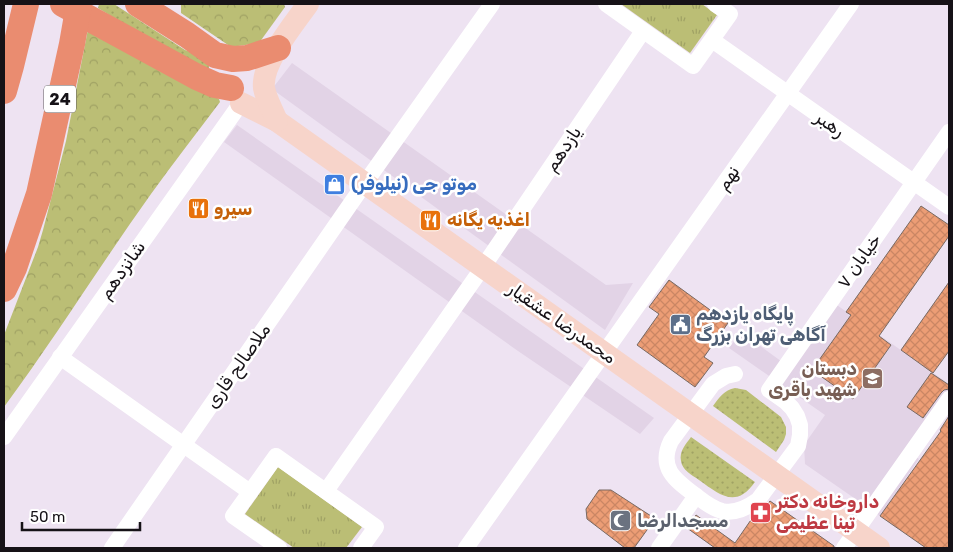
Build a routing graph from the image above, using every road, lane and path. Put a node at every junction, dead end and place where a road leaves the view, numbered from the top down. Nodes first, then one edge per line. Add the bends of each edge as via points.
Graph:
1 (26, 4) edge
2 (62, 4) edge
3 (79, 4) edge
4 (138, 4) edge
5 (177, 4) edge
6 (308, 4) edge
7 (492, 4) edge
8 (606, 4) edge
9 (715, 4) edge
10 (851, 4) edge
11 (643, 31) junction
12 (187, 35) junction
13 (712, 40) junction
14 (278, 48) junction
15 (215, 55) junction
16 (4, 91) edge
17 (787, 94) junction
18 (236, 95) junction
19 (277, 121) junction
20 (949, 132) edge
21 (914, 182) junction
22 (365, 184) junction
23 (949, 207) edge
24 (483, 267) junction
25 (4, 289) edge
26 (604, 353) junction
27 (60, 357) junction
28 (735, 374) dead end
29 (949, 399) edge
30 (690, 414) junction
31 (4, 437) edge
32 (184, 445) junction
33 (776, 475) junction
34 (326, 491) junction
35 (250, 492) junction
36 (696, 496) junction
37 (850, 540) edge
38 (112, 548) edge
39 (279, 548) edge
40 (361, 548) edge
41 (466, 548) edge
42 (659, 548) edge
43 (879, 548) edge

1 - 16 highway
2 - 18 highway
3 - 25 highway, 24 via 39,194
4 - 12 highway
5 - 12 highway via 179,19
6 - 14 main road
7 - 22 street, ملاصالح قاری
8 - 11 street
9 - 13 street via 730,14
10 - 17 street, نهم
11 - 13 street via 693,66
11 - 24 street, یازدهم
12 - 15 highway
13 - 17 street, رهبر
14 - 15 highway via 247,58
14 - 19 main road via 266,72 264,88
15 - 18 highway
17 - 21 street, رهبر
17 - 26 street, نهم
18 - 19 main road, محمدرضا عشقیار
18 - 27 street, شانزدهم
19 - 22 main road, محمدرضا عشقیار
20 - 21 street, خیابان ۷
21 - 23 street, رهبر
21 - 33 street, خیابان ۷ via 769,390 792,408 800,424 798,446
22 - 24 main road, محمدرضا عشقیار
22 - 32 street, ملاصالح قاری
24 - 26 main road, محمدرضا عشقیار
24 - 34 street, یازدهم
26 - 30 main road, محمدرضا عشقیار
26 - 41 street, نهم
27 - 31 street, شانزدهم
27 - 32 street
28 - 30 street via 713,384
29 - 37 street
30 - 33 main road, محمدرضا عشقیار
30 - 36 street via 671,441 666,455 673,477
32 - 35 street
32 - 38 street, ملاصالح قاری
33 - 36 street via 758,500 742,510 722,511
33 - 37 main road, محمدرضا عشقیار
34 - 35 street via 276,456
34 - 40 street via 376,527
35 - 39 street via 233,516
36 - 42 street
37 - 43 main road, محمدرضا عشقیار

